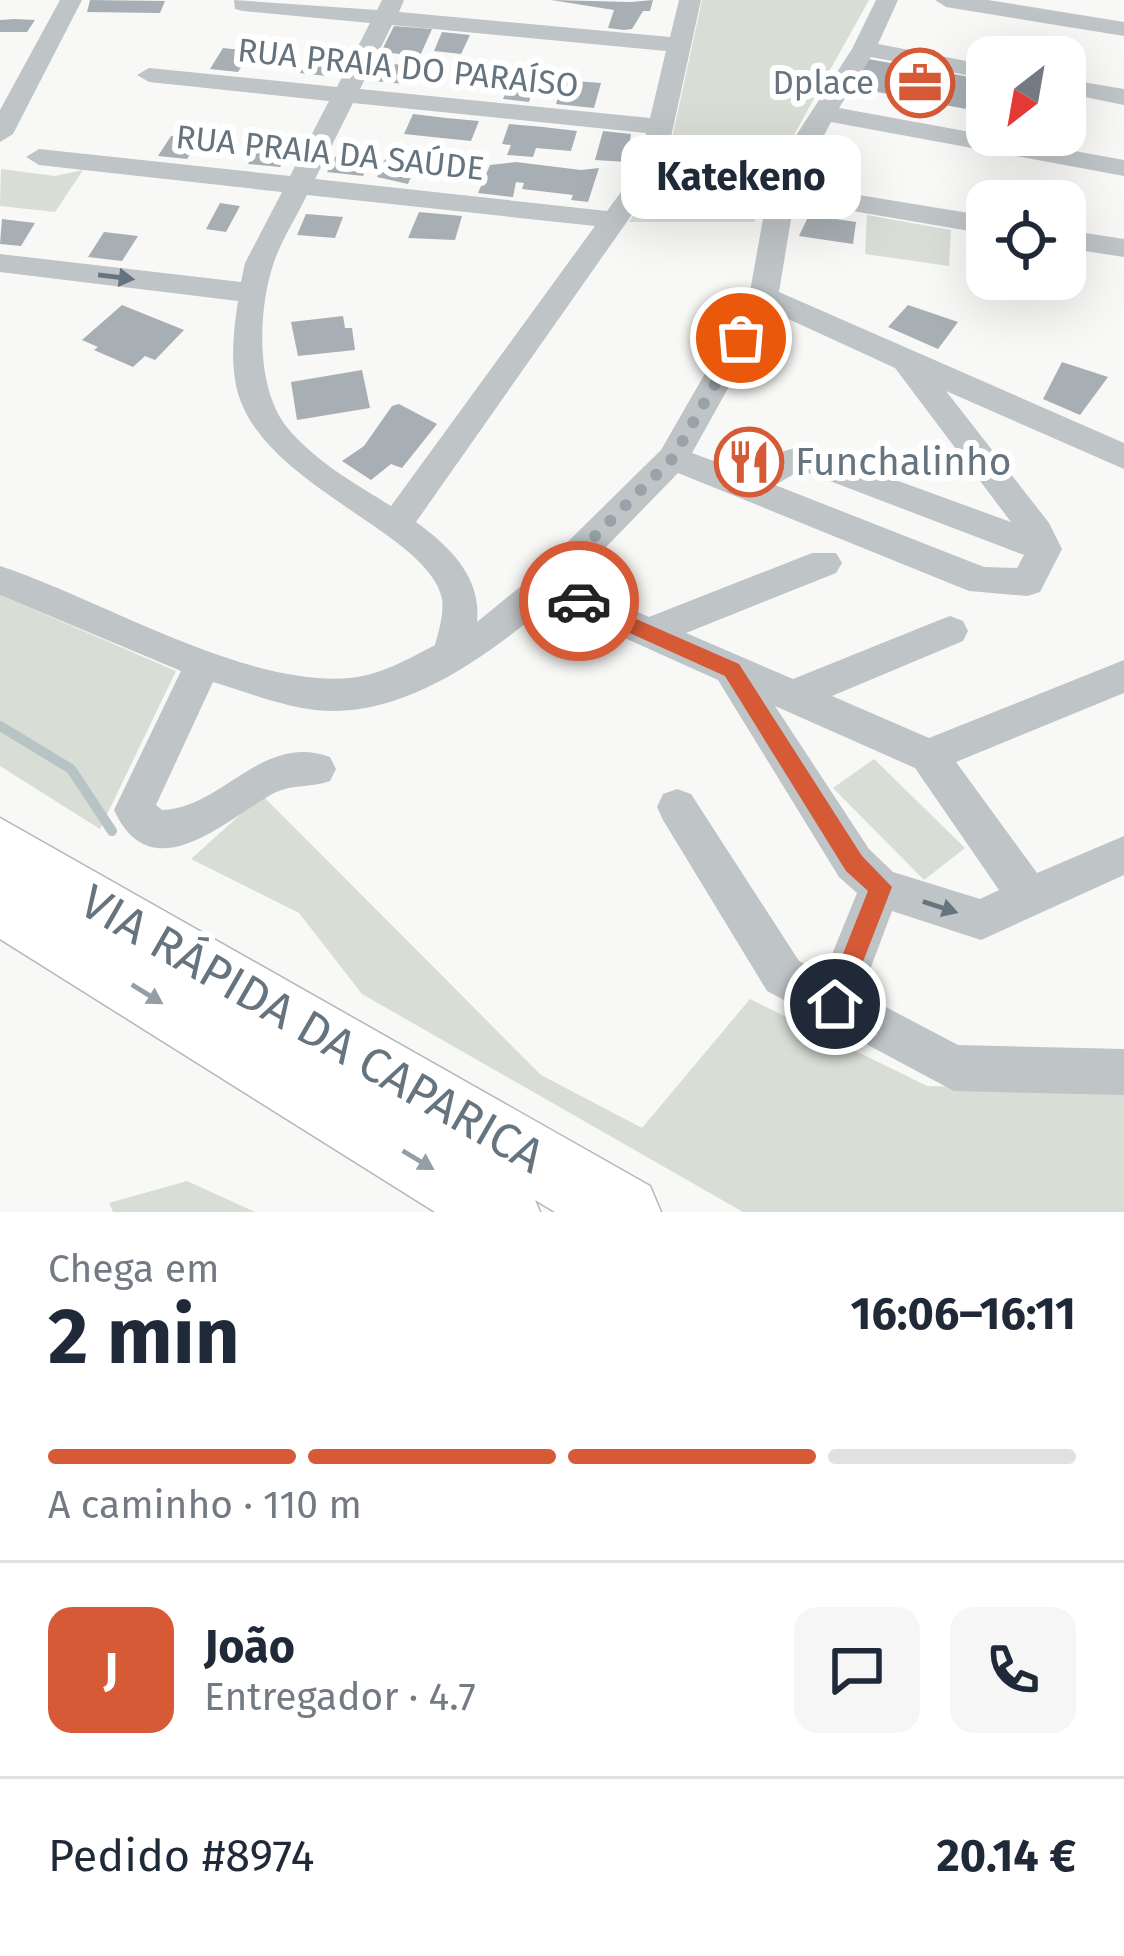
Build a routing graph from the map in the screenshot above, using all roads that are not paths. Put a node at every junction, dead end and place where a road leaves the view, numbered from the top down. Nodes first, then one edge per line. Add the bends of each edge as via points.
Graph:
1 (71, 0) edge
2 (690, 0) edge
3 (887, 0) edge
4 (946, 0) edge
5 (243, 4) dead end
6 (389, 8) edge
7 (1124, 29) edge
8 (680, 44) junction
9 (864, 49) junction
10 (966, 68) edge
11 (149, 75) dead end
12 (1086, 90) edge
13 (344, 95) junction
14 (1124, 97) edge
15 (820, 112) junction
16 (3, 121) edge
17 (661, 127) junction
18 (39, 157) dead end
19 (1124, 169) edge
20 (298, 185) junction
21 (782, 191) junction
22 (614, 220) junction
23 (966, 222) edge
24 (1086, 242) edge
25 (1124, 248) edge
26 (0, 263) edge
27 (253, 293) junction
28 (764, 297) junction
29 (906, 360) junction
30 (673, 458) junction
31 (1124, 458) edge
32 (751, 488) junction
33 (394, 527) junction
34 (1045, 549) junction
35 (824, 563) dead end
36 (0, 580) edge
37 (545, 586) junction
38 (950, 631) dead end
39 (649, 632) junction
40 (449, 658) junction
41 (203, 664) junction
42 (732, 670) junction
43 (1124, 676) edge
44 (792, 696) junction
45 (929, 756) junction
46 (316, 769) dead end
47 (0, 807) edge
48 (677, 807) dead end
49 (0, 846) edge
50 (1124, 855) edge
51 (880, 887) junction
52 (1029, 897) junction
53 (37, 916) edge
54 (835, 1004) junction
55 (1124, 1072) edge
56 (503, 1212) edge
57 (625, 1212) edge

1 - 16 street
2 - 8 street
3 - 9 street
4 - 7 street
5 - 6 street
6 - 8 street
6 - 13 street
8 - 17 street
9 - 10 street
9 - 15 street
11 - 13 street, RUA PRAIA DO PARAÍSO
12 - 14 street
13 - 17 street, RUA PRAIA DO PARAÍSO
13 - 20 street
15 - 19 street
15 - 21 street
17 - 22 street via 651,169
18 - 20 street, RUA PRAIA DA SAÚDE
20 - 22 street, RUA PRAIA DA SAÚDE
20 - 27 street
21 - 23 street
21 - 28 street
22 - 33 street
24 - 25 street
26 -> 27 street
27 - 33 street via 253,390 267,425 295,458
28 - 29 street
28 - 30 street
29 - 31 street
29 - 34 street
30 - 32 street
30 - 37 street
32 - 34 street via 775,466 802,458
32 - 34 street via 997,585 1027,582
33 - 40 street via 455,582 460,606
35 - 39 street
36 - 41 street
37 - 39 street
37 - 40 street
38 - 44 street
39 - 42 street
40 - 41 street via 376,689 328,695 266,686
41 - 46 street via 134,810 139,819 153,829 196,825 274,769
42 - 44 street
42 - 51 street via 854,863
43 - 45 street
44 - 45 street
45 - 52 street
47 - 53 highway
48 - 54 street via 783,976
49 - 53 highway, VIA RÁPIDA DA CAPARICA
50 - 52 street
51 -> 52 street via 981,920
51 - 54 street
53 -> 56 highway, VIA RÁPIDA DA CAPARICA
53 - 57 highway, VIA RÁPIDA DA CAPARICA
54 - 55 street via 954,1068

